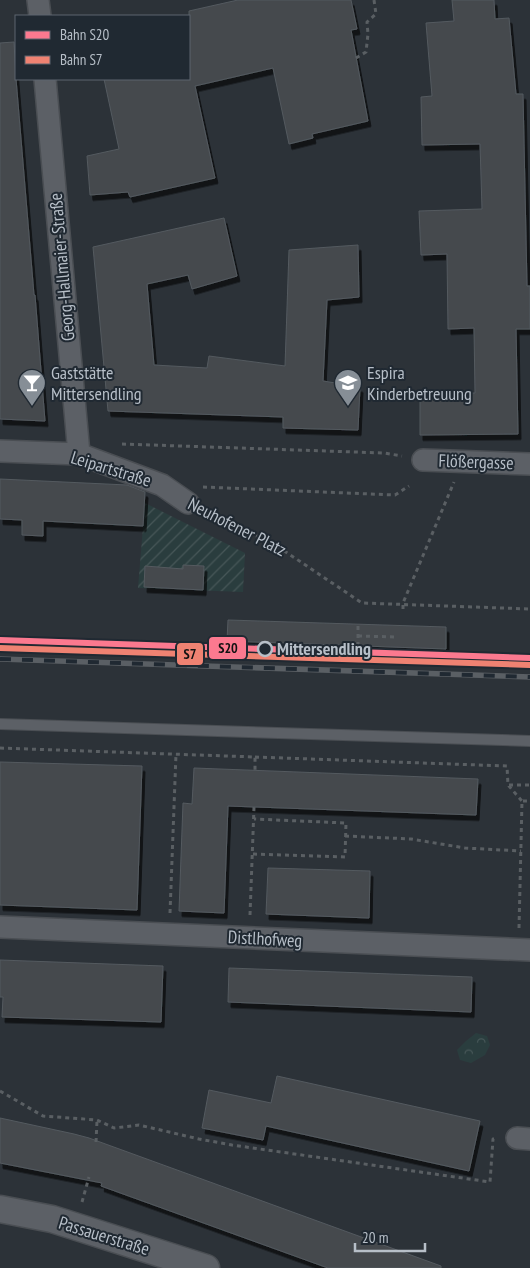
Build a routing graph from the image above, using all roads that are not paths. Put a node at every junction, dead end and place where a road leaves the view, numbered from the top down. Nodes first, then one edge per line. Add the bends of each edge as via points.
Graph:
1 (38, 0) edge
2 (40, 15) edge
3 (45, 80) edge
4 (0, 451) edge
5 (78, 454) junction
6 (423, 460) road end
7 (530, 464) edge
8 (162, 485) joint
9 (188, 503) road end
10 (0, 724) edge
11 (530, 741) edge
12 (0, 927) edge
13 (524, 950) edge
14 (0, 1209) edge
15 (206, 1268) edge

1 - 2 street
3 - 5 street, Georg-Hallmaier-Straße
4 - 5 street, Leipartstraße
5 - 8 street, Leipartstraße
6 - 7 street, Flößergasse
8 - 9 street, Neuhofener Platz
10 - 11 lane
12 - 13 street, Distlhofweg
14 - 15 street, Passauerstraße via 52,1219

